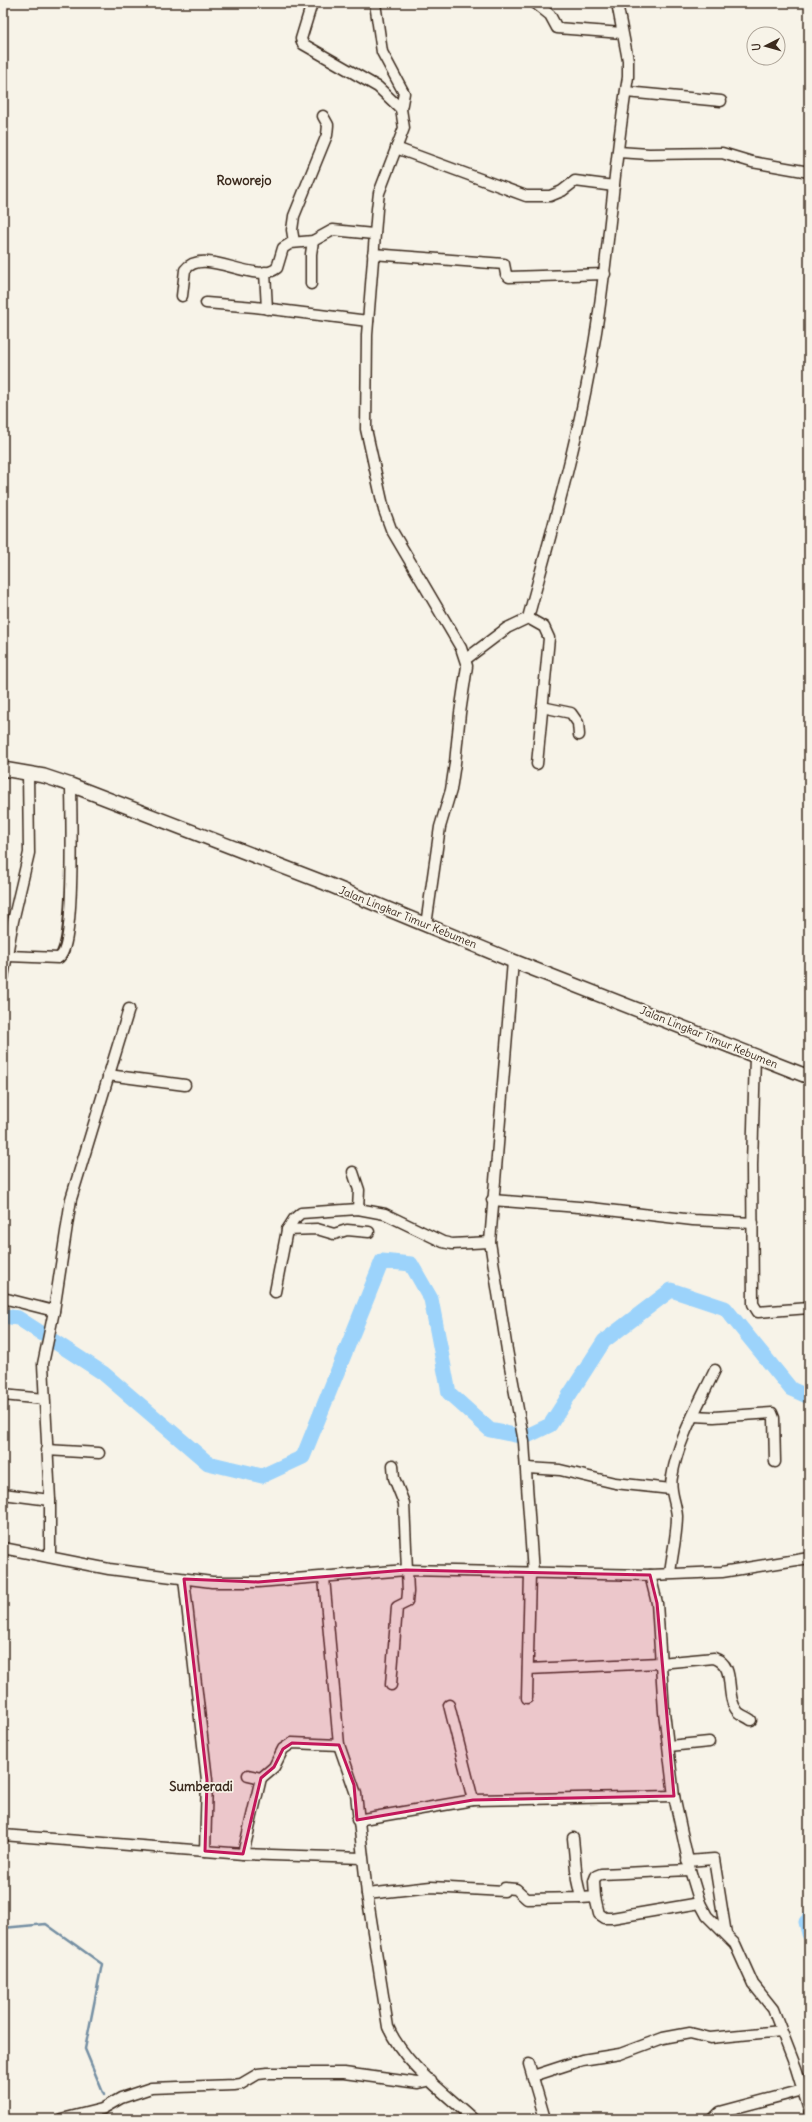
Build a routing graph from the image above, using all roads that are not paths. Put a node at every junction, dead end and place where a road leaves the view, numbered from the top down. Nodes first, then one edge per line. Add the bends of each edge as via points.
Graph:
1 (312, 3) edge
2 (375, 3) edge
3 (535, 3) edge
4 (617, 3) edge
5 (622, 33) junction
6 (626, 92) junction
7 (721, 101) dead end
8 (401, 109) junction
9 (323, 116) dead end
10 (396, 148) junction
11 (618, 152) junction
12 (809, 172) edge
13 (614, 186) junction
14 (373, 234) junction
15 (314, 240) junction
16 (294, 242) junction
17 (373, 254) junction
18 (265, 272) junction
19 (605, 274) junction
20 (311, 284) dead end
21 (182, 296) dead end
22 (206, 302) dead end
23 (267, 309) junction
24 (368, 321) junction
25 (528, 618) junction
26 (466, 659) junction
27 (542, 707) junction
28 (579, 735) dead end
29 (537, 764) dead end
30 (3, 769) edge
31 (28, 773) junction
32 (71, 785) junction
33 (8, 920) edge
34 (426, 925) junction
35 (8, 956) junction
36 (513, 961) junction
37 (3, 977) edge
38 (129, 1010) dead end
39 (755, 1055) junction
40 (108, 1075) junction
41 (809, 1077) edge
42 (185, 1085) dead end
43 (354, 1172) dead end
44 (492, 1200) junction
45 (358, 1208) junction
46 (753, 1223) junction
47 (288, 1230) junction
48 (369, 1232) dead end
49 (490, 1242) junction
50 (275, 1292) dead end
51 (3, 1298) edge
52 (809, 1308) edge
53 (54, 1314) junction
54 (715, 1370) dead end
55 (3, 1395) edge
56 (44, 1399) junction
57 (693, 1416) junction
58 (46, 1450) junction
59 (100, 1453) dead end
60 (775, 1462) dead end
61 (393, 1465) dead end
62 (527, 1468) junction
63 (671, 1489) junction
64 (3, 1494) edge
65 (50, 1500) junction
66 (3, 1548) edge
67 (50, 1556) junction
68 (809, 1558) edge
69 (406, 1570) junction
70 (531, 1573) junction
71 (670, 1573) junction
72 (650, 1575) junction
73 (324, 1578) junction
74 (184, 1579) junction
75 (660, 1663) junction
76 (528, 1669) junction
77 (391, 1685) dead end
78 (527, 1698) dead end
79 (449, 1705) dead end
80 (751, 1720) dead end
81 (709, 1742) dead end
82 (339, 1745) junction
83 (669, 1746) junction
84 (248, 1775) dead end
85 (261, 1778) junction
86 (674, 1796) junction
87 (473, 1800) junction
88 (357, 1820) junction
89 (3, 1836) edge
90 (573, 1838) dead end
91 (205, 1852) junction
92 (243, 1854) junction
93 (362, 1858) junction
94 (688, 1866) junction
95 (367, 1894) junction
96 (595, 1896) junction
97 (581, 1898) junction
98 (700, 1903) junction
99 (726, 1934) junction
100 (781, 2031) junction
101 (529, 2064) dead end
102 (533, 2076) junction
103 (431, 2080) junction
104 (803, 2090) junction
105 (809, 2110) edge
106 (62, 2119) edge
107 (473, 2119) edge
108 (546, 2119) edge
109 (713, 2119) edge

1 - 8 street via 301,39 303,44 378,87
2 - 8 street via 382,52 404,93
3 - 5 street via 550,15 558,28
4 - 5 street
5 - 6 street via 628,60
6 - 7 street
6 - 11 street
8 - 10 street via 404,128
9 - 16 street via 328,125 327,135 294,216
10 - 13 street via 526,196 550,196 575,181
10 - 14 street via 379,193
11 - 12 street via 722,153 752,162
11 - 13 street
13 - 19 street
14 - 15 street via 333,230
14 - 17 street
15 - 16 street
15 - 20 street via 311,254
16 - 18 street via 283,248 277,268
17 - 19 street via 504,264 509,277
17 - 24 street
18 - 21 street via 241,270 221,264 194,264 185,270
18 - 23 street
19 - 25 street via 593,352 570,466
22 - 23 street
23 - 24 street
24 - 26 street via 366,429 384,510 397,540
25 - 26 street via 507,628
25 - 27 street via 544,627 549,636
26 - 34 street via 451,790 440,827
27 - 28 street via 571,714 578,722
27 - 29 street
30 - 31 main road, Jalan Lingkar Timur Kebumen
31 - 32 main road, Jalan Lingkar Timur Kebumen
31 - 33 street via 29,853
32 - 34 main road, Jalan Lingkar Timur Kebumen
32 - 35 street via 70,928 65,951 62,957 58,958
33 - 35 street
34 - 36 main road, Jalan Lingkar Timur Kebumen
35 - 37 street
36 - 39 main road, Jalan Lingkar Timur Kebumen
36 - 44 street
38 - 40 street
39 - 41 main road, Jalan Lingkar Timur Kebumen
39 - 46 street
40 - 42 street
40 - 53 street via 71,1199
43 - 45 street via 359,1190
44 - 46 street via 693,1220
44 - 49 street
45 - 47 street via 301,1213
45 - 49 street via 384,1214 443,1242
46 - 52 street via 754,1309 757,1312 764,1312
47 - 48 street via 317,1229 334,1234 347,1230
47 - 50 street
49 - 62 street
51 - 53 street
53 - 56 street via 43,1364
54 - 57 street
55 - 56 street
56 - 58 street
57 - 60 street via 772,1413
57 - 63 street via 675,1465
58 - 59 street
58 - 65 street
61 - 69 street via 394,1478 404,1503
62 - 63 street via 560,1470 615,1483
62 - 70 street
63 - 71 street via 676,1502 677,1518
64 - 65 street
65 - 67 street
66 - 67 street
67 - 74 street via 109,1569
68 - 71 street via 722,1572
69 - 70 street
69 - 73 street
69 - 77 street via 408,1597 407,1602 397,1608
70 - 72 street
70 - 76 street
71 - 72 street
72 - 75 street via 656,1603
73 - 74 street via 258,1582
73 - 82 street
74 - 91 street via 207,1780
75 - 76 street
75 - 80 street via 714,1658 721,1660 728,1670 735,1708
75 - 83 street
76 - 78 street
79 - 87 street
81 - 83 street
82 - 85 street via 292,1743 283,1749 274,1768
82 - 88 street via 354,1785
83 - 86 street
84 - 85 street
85 - 92 street
86 - 87 street
86 - 94 street
87 - 88 street
88 - 93 street
89 - 91 street
90 - 97 street
91 - 92 street
92 - 93 street
93 - 95 street
94 - 96 street via 596,1876
94 - 98 street
94 - 99 street via 714,1859
95 - 97 street via 431,1887 504,1891 505,1888 512,1888 527,1899
95 - 103 street via 388,2027 395,2042 407,2057
96 - 97 street
96 - 98 street via 599,1914 605,1918
98 - 99 street via 714,1924
99 - 100 street via 739,1951 754,1984 773,2009
100 - 102 street via 710,2038 685,2034 664,2038 620,2054 582,2060
100 - 104 street
101 - 102 street
102 - 108 street
103 - 106 street via 412,2082 344,2073 258,2074 241,2084 234,2085 151,2088 121,2098 102,2109
103 - 107 street
104 - 105 street
104 - 109 street via 720,2112

